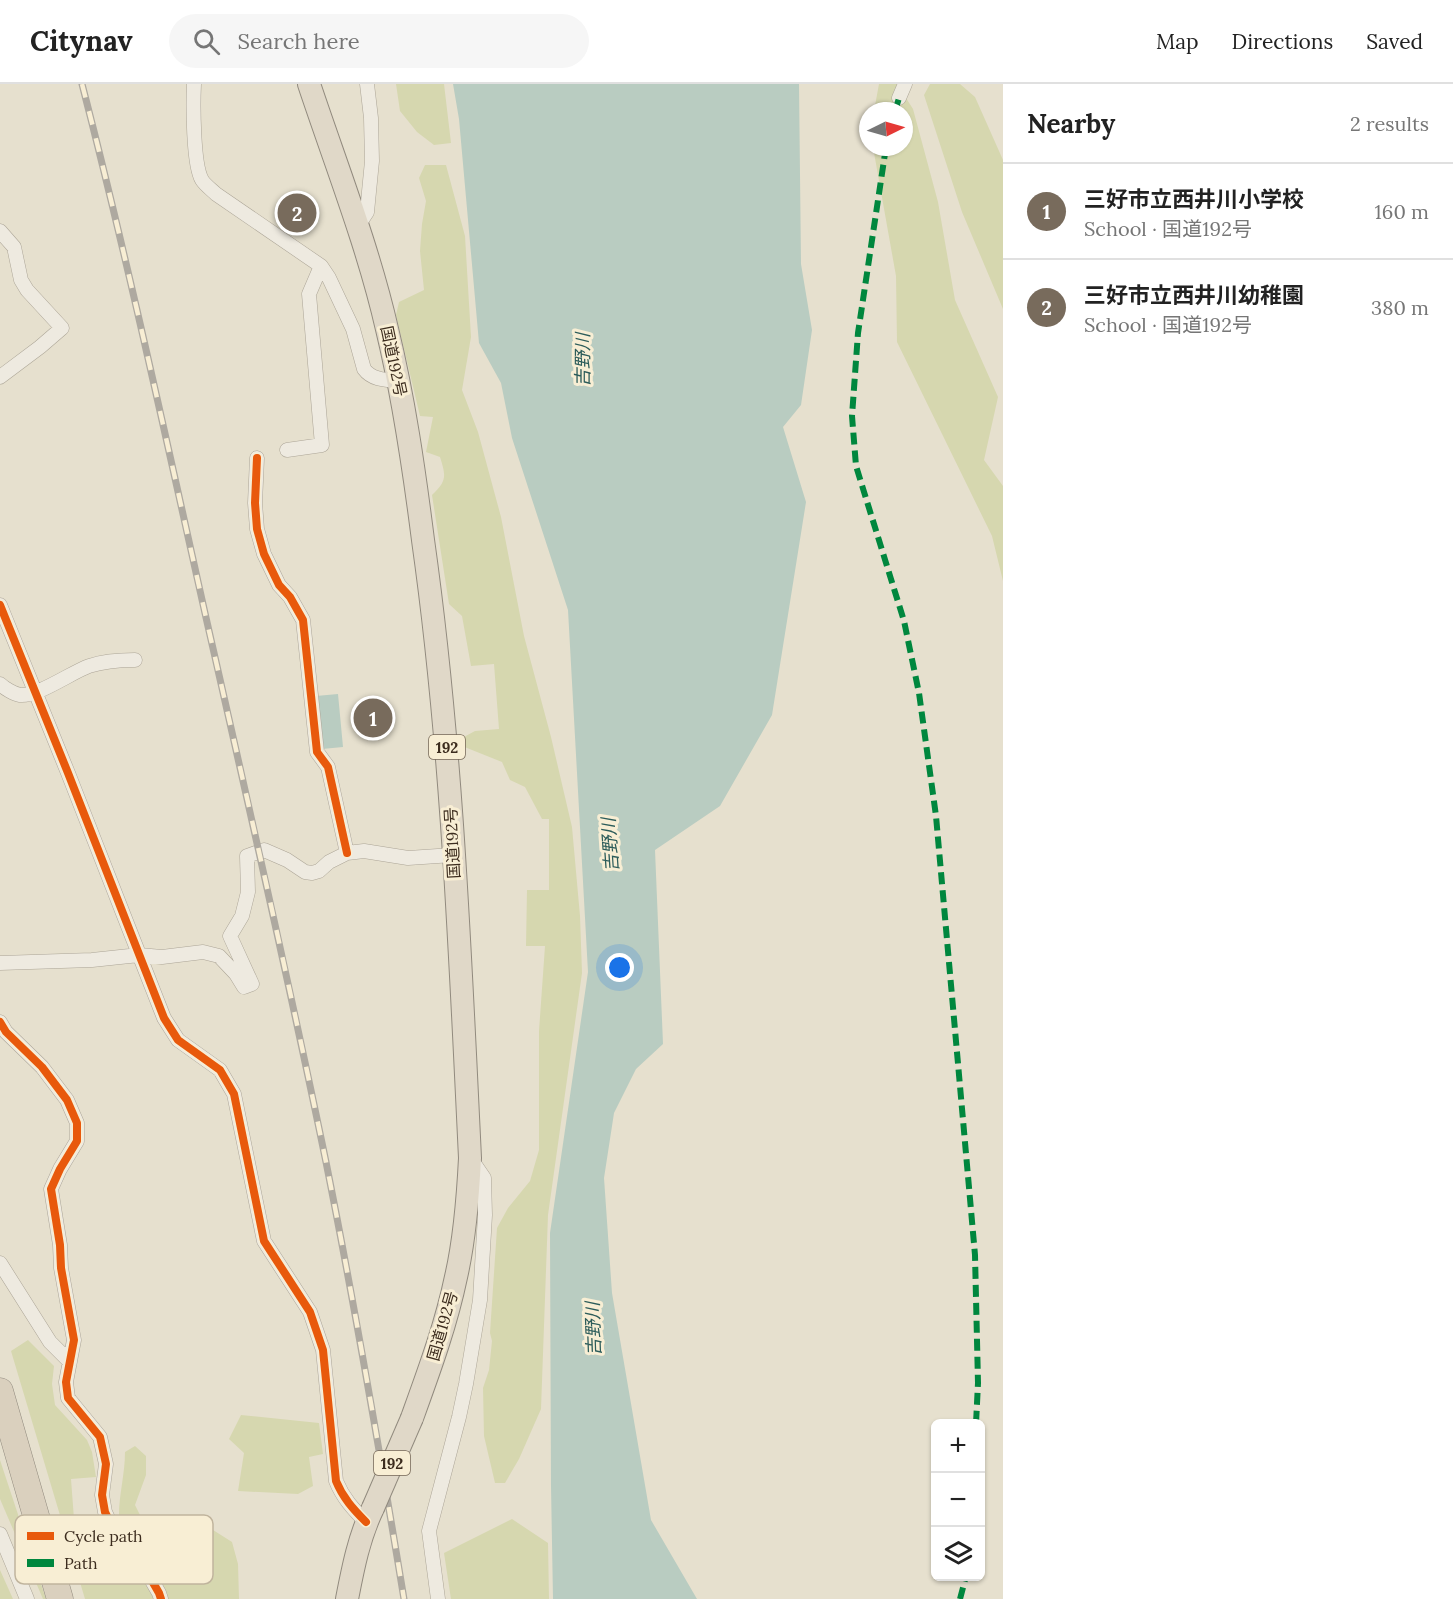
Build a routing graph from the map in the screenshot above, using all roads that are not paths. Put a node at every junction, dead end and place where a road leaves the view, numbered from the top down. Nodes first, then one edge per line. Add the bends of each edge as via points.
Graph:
1 (194, 84) edge
2 (309, 84) edge
3 (367, 84) edge
4 (904, 84) edge
5 (899, 98) dead end
6 (357, 227) junction
7 (0, 231) edge
8 (321, 266) junction
9 (0, 377) edge
10 (398, 381) junction
11 (287, 450) dead end
12 (257, 458) dead end
13 (0, 605) edge
14 (135, 660) dead end
15 (0, 684) edge
16 (36, 692) junction
17 (347, 853) junction
18 (453, 855) junction
19 (139, 955) junction
20 (0, 963) edge
21 (0, 1022) edge
22 (470, 1158) junction
23 (0, 1263) edge
24 (70, 1362) junction
25 (0, 1391) edge
26 (0, 1420) edge
27 (33, 1515) edge
28 (35, 1515) edge
29 (106, 1515) edge
30 (370, 1515) junction
31 (0, 1534) edge
32 (15, 1570) edge
33 (21, 1584) edge
34 (55, 1584) edge
35 (154, 1584) edge
36 (27, 1599) edge
37 (60, 1599) edge
38 (161, 1599) edge
39 (347, 1599) edge
40 (438, 1599) edge

1 - 8 street via 197,160 202,180 216,194
2 - 6 highway, 国道192号 / 192
3 - 6 street via 372,161 367,212
4 - 5 street
6 - 10 highway, 国道192号 / 192 via 388,330
7 - 9 street via 14,247 27,290 62,328
8 - 10 street via 353,329 368,375
8 - 11 street via 309,294 322,445
10 - 18 highway, 国道192号 / 192 via 430,591 447,743
12 - 17 street via 257,529 279,585 303,620 317,752 328,767
13 - 16 street
14 - 16 street via 89,666
15 - 16 street via 20,695
16 - 19 street
17 - 18 street via 364,851 408,858
17 - 19 street via 312,873 264,850 247,856 248,892 242,916 230,936 252,984 244,987 219,956 212,953
18 - 22 highway, 国道192号 / 192
19 - 20 street
19 - 30 street via 164,1018 178,1040 220,1070 234,1094 264,1241 310,1311 323,1350 336,1480 347,1502
21 - 24 street via 42,1067 67,1100 77,1123 77,1141 51,1190 74,1340
22 - 30 highway, 国道192号 / 192, bridge via 456,1276 434,1356
22 - 40 street via 484,1178 480,1300 459,1416 429,1531
23 - 24 street via 50,1342
24 - 29 street via 68,1398 100,1437 106,1464 102,1495
25 - 28 highway
26 - 27 highway
30 - 39 highway, 国道192号 / 192
31 - 32 street
33 - 36 street
34 - 37 highway
35 - 38 street

